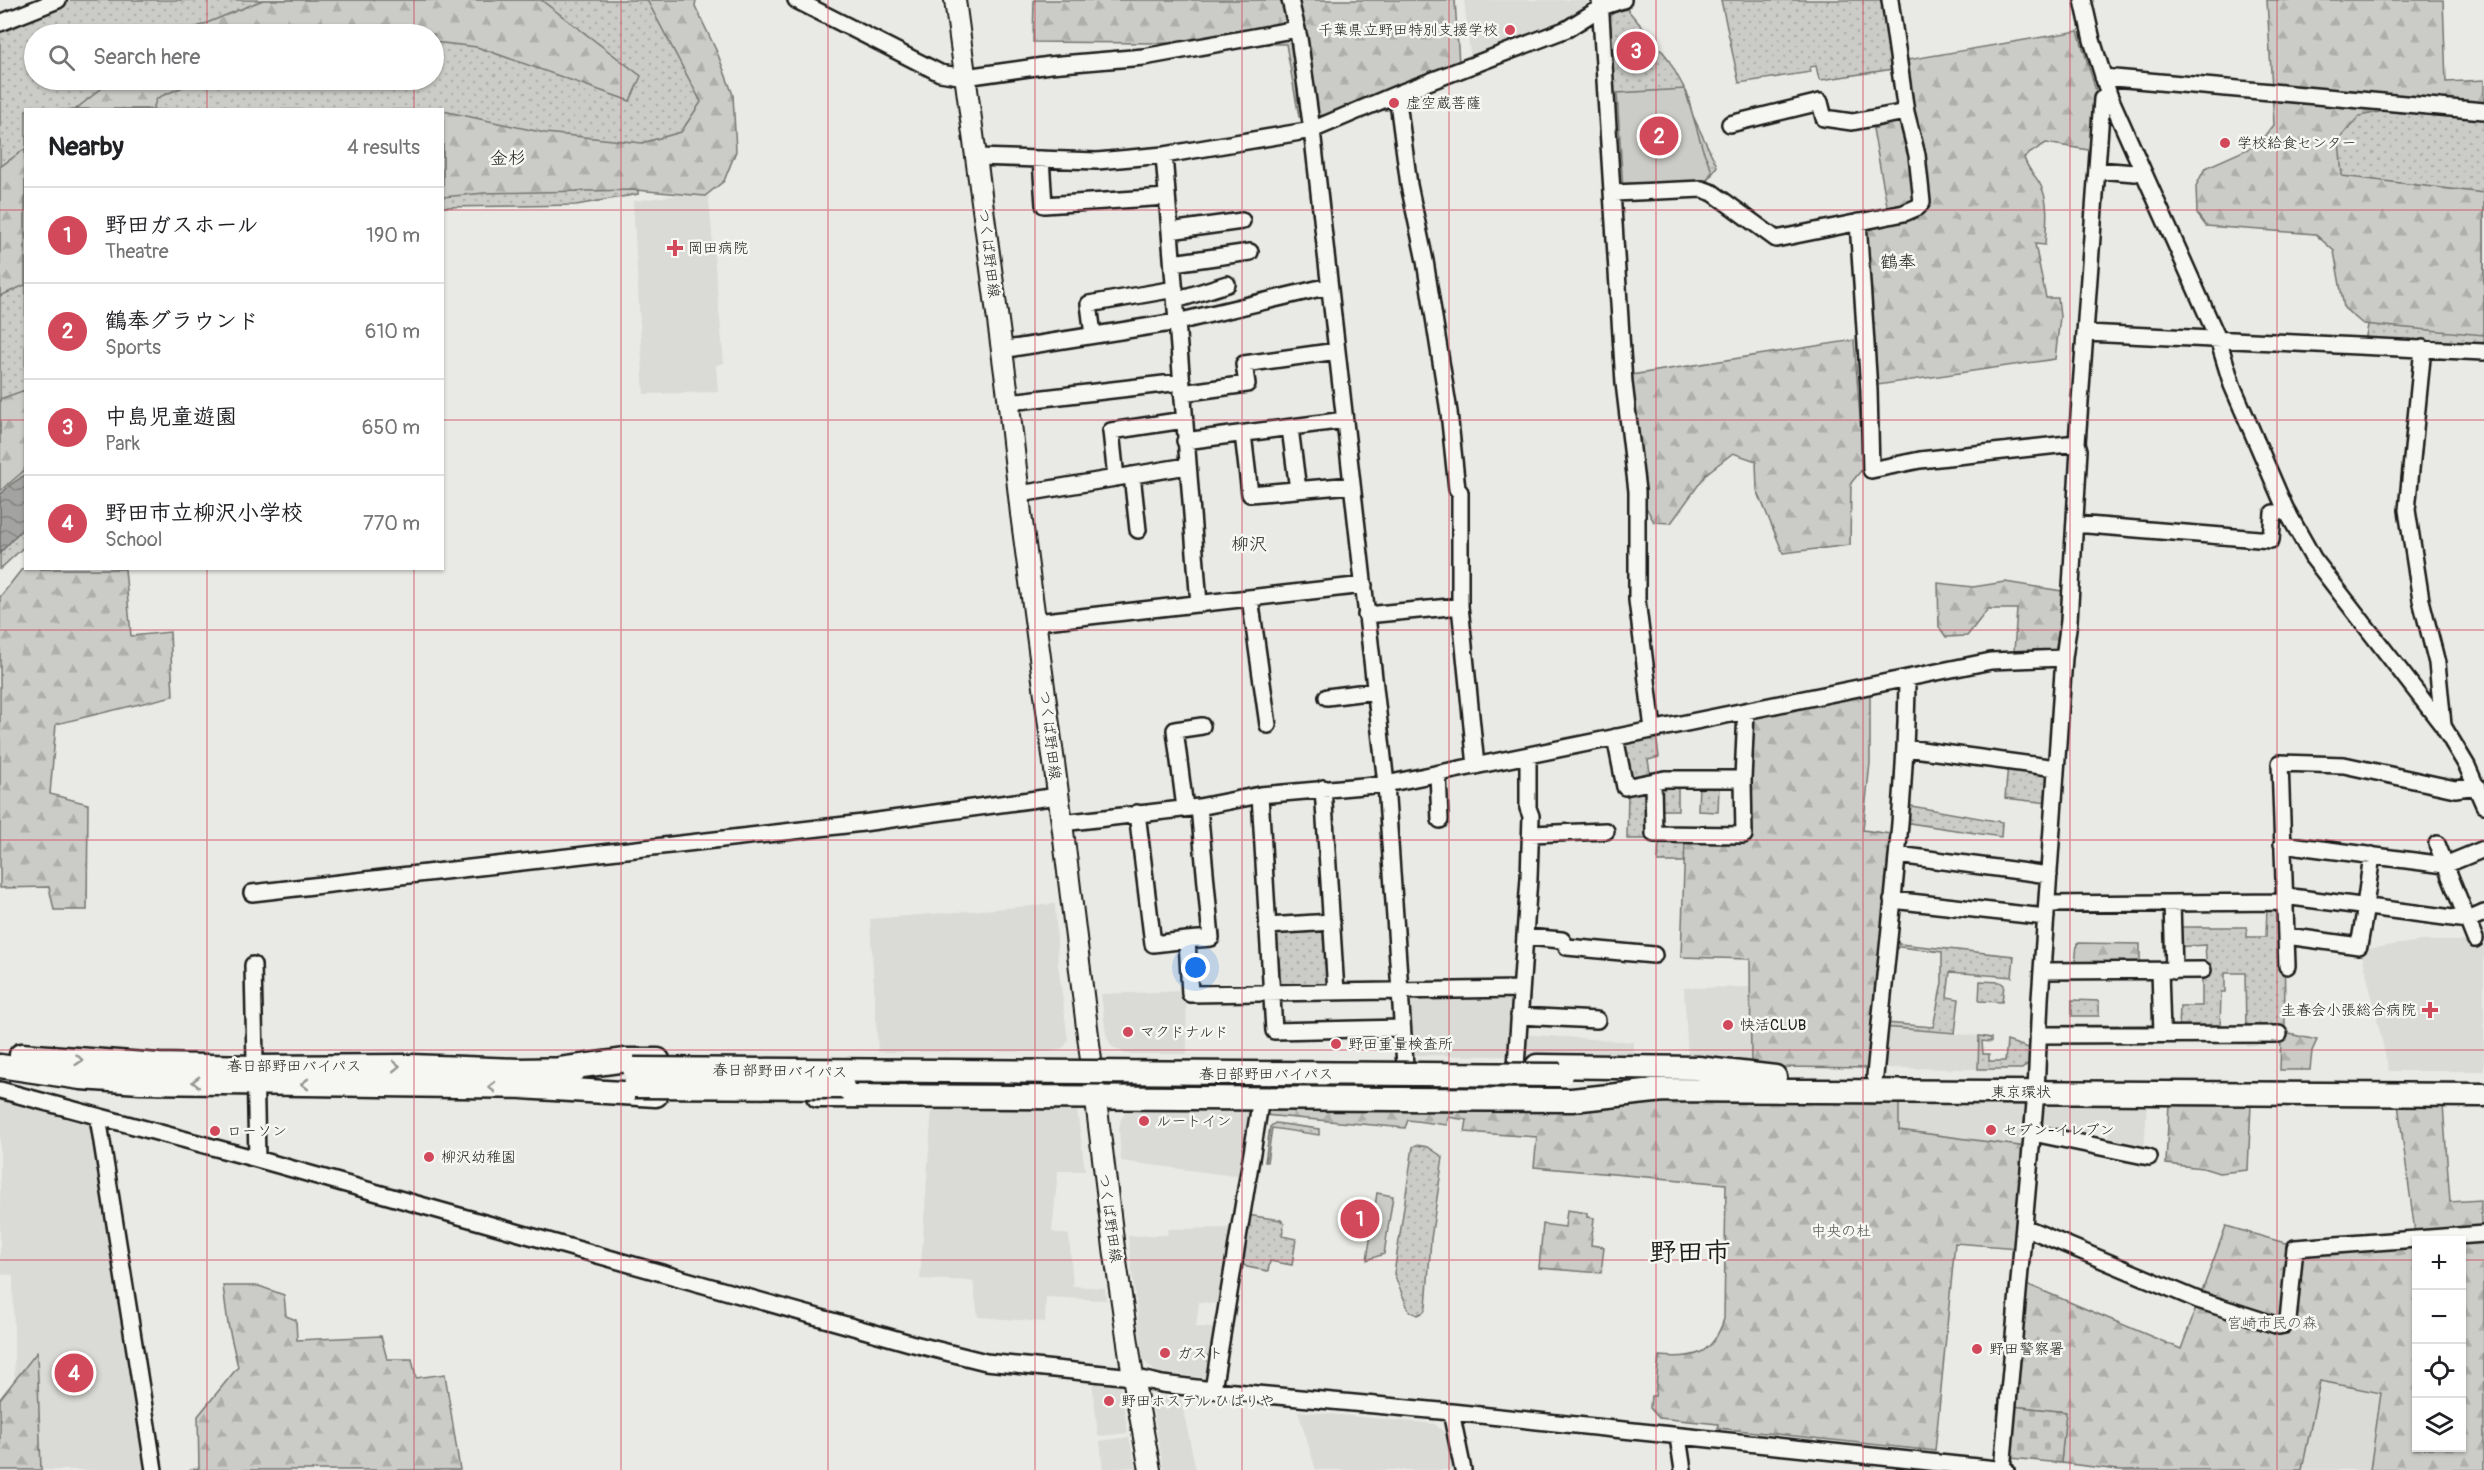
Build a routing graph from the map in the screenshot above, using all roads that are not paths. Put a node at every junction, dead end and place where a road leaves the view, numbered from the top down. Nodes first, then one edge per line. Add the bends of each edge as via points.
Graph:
1 (58, 0) edge
2 (796, 0) edge
3 (955, 0) edge
4 (1290, 0) edge
5 (1623, 0) edge
6 (1890, 0) edge
7 (2083, 0) edge
8 (1601, 3) edge
9 (0, 23) edge
10 (1297, 29) junction
11 (965, 77) junction
12 (2103, 77) junction
13 (1397, 94) junction
14 (2109, 95) junction
15 (2484, 111) edge
16 (1906, 112) junction
17 (1731, 124) dead end
18 (1312, 130) junction
19 (1164, 155) junction
20 (976, 157) junction
21 (1041, 159) junction
22 (2097, 170) junction
23 (2142, 170) junction
24 (1614, 193) junction
25 (1167, 197) junction
26 (1242, 221) dead end
27 (1858, 222) junction
28 (1170, 231) junction
29 (1250, 252) dead end
30 (1173, 263) junction
31 (1227, 284) dead end
32 (1329, 285) junction
33 (1175, 294) junction
34 (1178, 322) junction
35 (2086, 333) junction
36 (1093, 335) junction
37 (2218, 339) junction
38 (2423, 348) junction
39 (1001, 350) junction
40 (1337, 351) junction
41 (2484, 352) edge
42 (1182, 387) junction
43 (1009, 402) junction
44 (1184, 420) junction
45 (1345, 420) junction
46 (1290, 428) junction
47 (1243, 434) junction
48 (1185, 441) junction
49 (2077, 443) junction
50 (1187, 466) junction
51 (1132, 475) junction
52 (1116, 478) junction
53 (1352, 485) junction
54 (1298, 490) junction
55 (1020, 494) junction
56 (2285, 508) junction
57 (2075, 524) junction
58 (1138, 530) dead end
59 (1364, 585) junction
60 (1250, 598) junction
61 (1199, 604) junction
62 (1460, 606) junction
63 (1366, 615) junction
64 (1036, 622) junction
65 (2064, 658) junction
66 (1907, 678) junction
67 (1375, 691) junction
68 (1327, 697) dead end
69 (1746, 711) junction
70 (1268, 725) dead end
71 (1202, 726) dead end
72 (2443, 726) junction
73 (1653, 729) junction
74 (1615, 737) junction
75 (1906, 748) junction
76 (1528, 756) junction
77 (1476, 766) junction
78 (2056, 768) junction
79 (1438, 774) junction
80 (1743, 779) junction
81 (1653, 782) junction
82 (1386, 784) junction
83 (2477, 786) junction
84 (1323, 788) junction
85 (1260, 795) junction
86 (1058, 796) junction
87 (2484, 805) edge
88 (1192, 808) junction
89 (1137, 813) junction
90 (1440, 820) dead end
91 (1062, 823) junction
92 (1606, 831) dead end
93 (1531, 834) junction
94 (2282, 844) junction
95 (2437, 844) dead end
96 (2484, 849) edge
97 (1898, 855) junction
98 (2372, 855) junction
99 (2445, 865) junction
100 (2049, 875) junction
101 (252, 893) dead end
102 (2285, 899) junction
103 (1892, 900) junction
104 (2172, 903) junction
105 (2366, 906) junction
106 (2047, 910) junction
107 (2484, 913) edge
108 (2468, 920) junction
109 (1332, 922) junction
110 (1267, 926) junction
111 (2287, 936) junction
112 (1526, 937) junction
113 (2475, 939) dead end
114 (1187, 940) junction
115 (1654, 955) dead end
116 (253, 965) dead end
117 (2287, 966) dead end
118 (2203, 970) dead end
119 (2042, 971) junction
120 (2167, 971) junction
121 (1521, 989) junction
122 (1399, 991) junction
123 (1336, 992) junction
124 (1271, 993) junction
125 (1519, 1016) junction
126 (1597, 1020) dead end
127 (1402, 1028) junction
128 (2162, 1034) junction
129 (2279, 1034) dead end
130 (2038, 1035) junction
131 (0, 1053) edge
132 (1090, 1062) junction
133 (1405, 1065) junction
134 (0, 1066) edge
135 (1516, 1066) junction
136 (560, 1069) junction
137 (254, 1075) junction
138 (1775, 1077) junction
139 (1875, 1077) junction
140 (634, 1078) junction
141 (1560, 1082) junction
142 (2484, 1082) edge
143 (2036, 1086) junction
144 (520, 1087) junction
145 (0, 1090) edge
146 (1664, 1090) junction
147 (2484, 1095) edge
148 (1095, 1098) junction
149 (1261, 1098) junction
150 (98, 1117) junction
151 (2033, 1132) junction
152 (2149, 1157) dead end
153 (257, 1159) junction
154 (2024, 1227) junction
155 (2484, 1234) edge
156 (1133, 1377) junction
157 (1213, 1390) junction
158 (1451, 1412) junction
159 (1678, 1437) junction
160 (154, 1470) edge
161 (1150, 1470) edge
162 (1463, 1470) edge
163 (1683, 1470) edge
164 (2004, 1470) edge

1 - 9 street
2 - 11 street via 940,72
3 - 11 main road, つくば野田線
4 - 10 street
5 - 8 street
6 - 16 street
7 - 12 street
8 - 13 street via 1567,30
8 - 24 street
10 - 11 street via 1144,57
10 - 18 street
11 - 20 main road, つくば野田線
12 - 14 street
12 - 15 street
13 - 18 street
13 - 62 street via 1408,185 1425,261 1460,492
14 - 22 street via 2102,99
14 - 23 street
16 - 17 street via 1852,122 1824,117 1820,102
16 - 27 street via 1917,155 1922,202 1904,213
18 - 19 street
18 - 32 street
19 - 21 street
19 - 25 street
20 - 21 street
20 - 39 main road, つくば野田線
21 - 25 street via 1044,205
22 - 23 street
22 - 35 street
23 - 37 street
24 - 27 street via 1702,189 1776,238
24 - 73 street via 1624,383 1637,491 1637,600
25 - 28 street
26 - 28 street
27 - 49 street via 1871,470 1920,460
28 - 30 street
29 - 30 street
30 - 33 street
31 - 33 street
32 - 34 street
32 - 40 street
33 - 34 street
33 - 36 street via 1089,304
34 - 36 street
34 - 42 street
35 - 37 street
35 - 49 street
36 - 39 street
37 - 38 street
37 - 56 street via 2232,385
38 - 41 street
38 - 72 street via 2407,510 2421,600 2437,663
39 - 43 main road, つくば野田線
40 - 42 street via 1244,364 1246,384
40 - 45 street
42 - 43 street
42 - 44 street
43 - 55 main road, つくば野田線
44 - 48 street
44 - 52 street via 1112,430
45 - 46 street
45 - 53 street
46 - 47 street
46 - 54 street
47 - 48 street
47 - 54 street via 1250,494
48 - 50 street
49 - 57 street
50 - 51 street
50 - 61 street
51 - 52 street
51 - 58 street
52 - 55 street
53 - 54 street
53 - 59 street
55 - 64 main road, つくば野田線
56 - 57 street via 2273,513 2271,540
56 - 72 street via 2313,558
57 - 65 street
59 - 60 street
59 - 63 street
60 - 61 street
60 - 70 street
61 - 64 street
62 - 63 street
62 - 77 street
63 - 67 street
64 - 86 main road, つくば野田線
65 - 66 street via 1991,661
65 - 78 street
66 - 69 street
66 - 75 street
67 - 68 street
67 - 82 street
69 - 73 street
69 - 80 street
71 - 88 street via 1175,730
72 - 83 street
73 - 74 street
74 - 76 street
74 - 81 street via 1624,787
75 - 78 street
75 - 97 street
76 - 77 street
76 - 93 street
77 - 79 street
78 - 100 street
79 - 82 street
79 - 90 street
80 - 81 street
80 - 81 street via 1744,835 1654,834
82 - 84 street
82 - 122 street
83 - 87 street
83 - 94 street via 2455,789 2344,765 2280,763
84 - 85 street
84 - 109 street
85 - 88 street
85 - 110 street
86 - 91 main road, つくば野田線
86 - 101 street via 863,823
88 - 89 street
88 - 114 street via 1211,938
89 - 91 street
89 - 114 street via 1153,944
91 - 132 main road, つくば野田線
92 - 93 street
93 - 112 street
94 - 98 street
94 - 102 street
95 - 99 street
96 - 99 street
97 - 100 street
97 - 103 street
98 - 99 street
98 - 105 street
99 - 108 street
100 - 106 street
102 - 104 street
102 - 105 street
102 - 111 street
103 - 106 street
103 - 139 street
104 - 106 street
104 - 120 street
105 - 108 street
105 - 111 street via 2359,946
106 - 119 street
107 - 108 street
108 - 113 street
109 - 110 street
109 - 123 street
110 - 124 street
111 - 117 street
112 - 115 street via 1562,940 1567,947
112 - 121 street
114 - 124 street via 1190,994
116 - 137 street
118 - 120 street
119 - 120 street
119 - 130 street
120 - 128 street
121 - 122 street
121 - 125 street
122 - 123 street
122 - 127 street
123 - 124 street
124 - 127 street via 1274,1030
125 - 126 street
125 - 135 street
127 - 133 street
128 - 129 street
128 - 130 street
130 - 143 street
131 -> 137 highway, 春日部野田バイパス
132 - 133 highway
132 - 136 highway via 626,1060
132 - 148 main road, つくば野田線
133 - 135 highway
137 -> 134 highway, 春日部野田バイパス via 93,1078
135 - 138 highway via 1698,1068
137 -> 136 highway, 春日部野田バイパス via 410,1065
136 - 140 highway, 春日部野田バイパス
144 -> 137 highway, 春日部野田バイパス
137 - 153 street
138 - 139 highway, 東京環状
138 - 141 highway, 東京環状
139 - 143 highway, 東京環状
140 - 141 highway, 春日部野田バイパス, bridge
140 - 144 highway, 春日部野田バイパス
141 - 146 highway, 東京環状
142 - 143 highway, 東京環状
143 - 146 highway, 東京環状
143 - 147 highway, 東京環状
143 - 151 street
144 - 148 highway via 694,1096
145 - 150 street
146 - 149 highway via 1572,1100
148 - 149 highway
148 - 156 main road, つくば野田線
149 - 157 street
150 - 153 street
150 - 160 street
151 - 152 street
151 - 154 street
153 - 156 street via 948,1353 986,1362
154 - 155 street via 2198,1300 2279,1326 2288,1320 2295,1248
154 - 164 street
156 - 157 street
156 - 161 main road, つくば野田線
157 - 158 street
158 - 159 street
158 - 162 street
159 - 163 street
159 - 164 street

